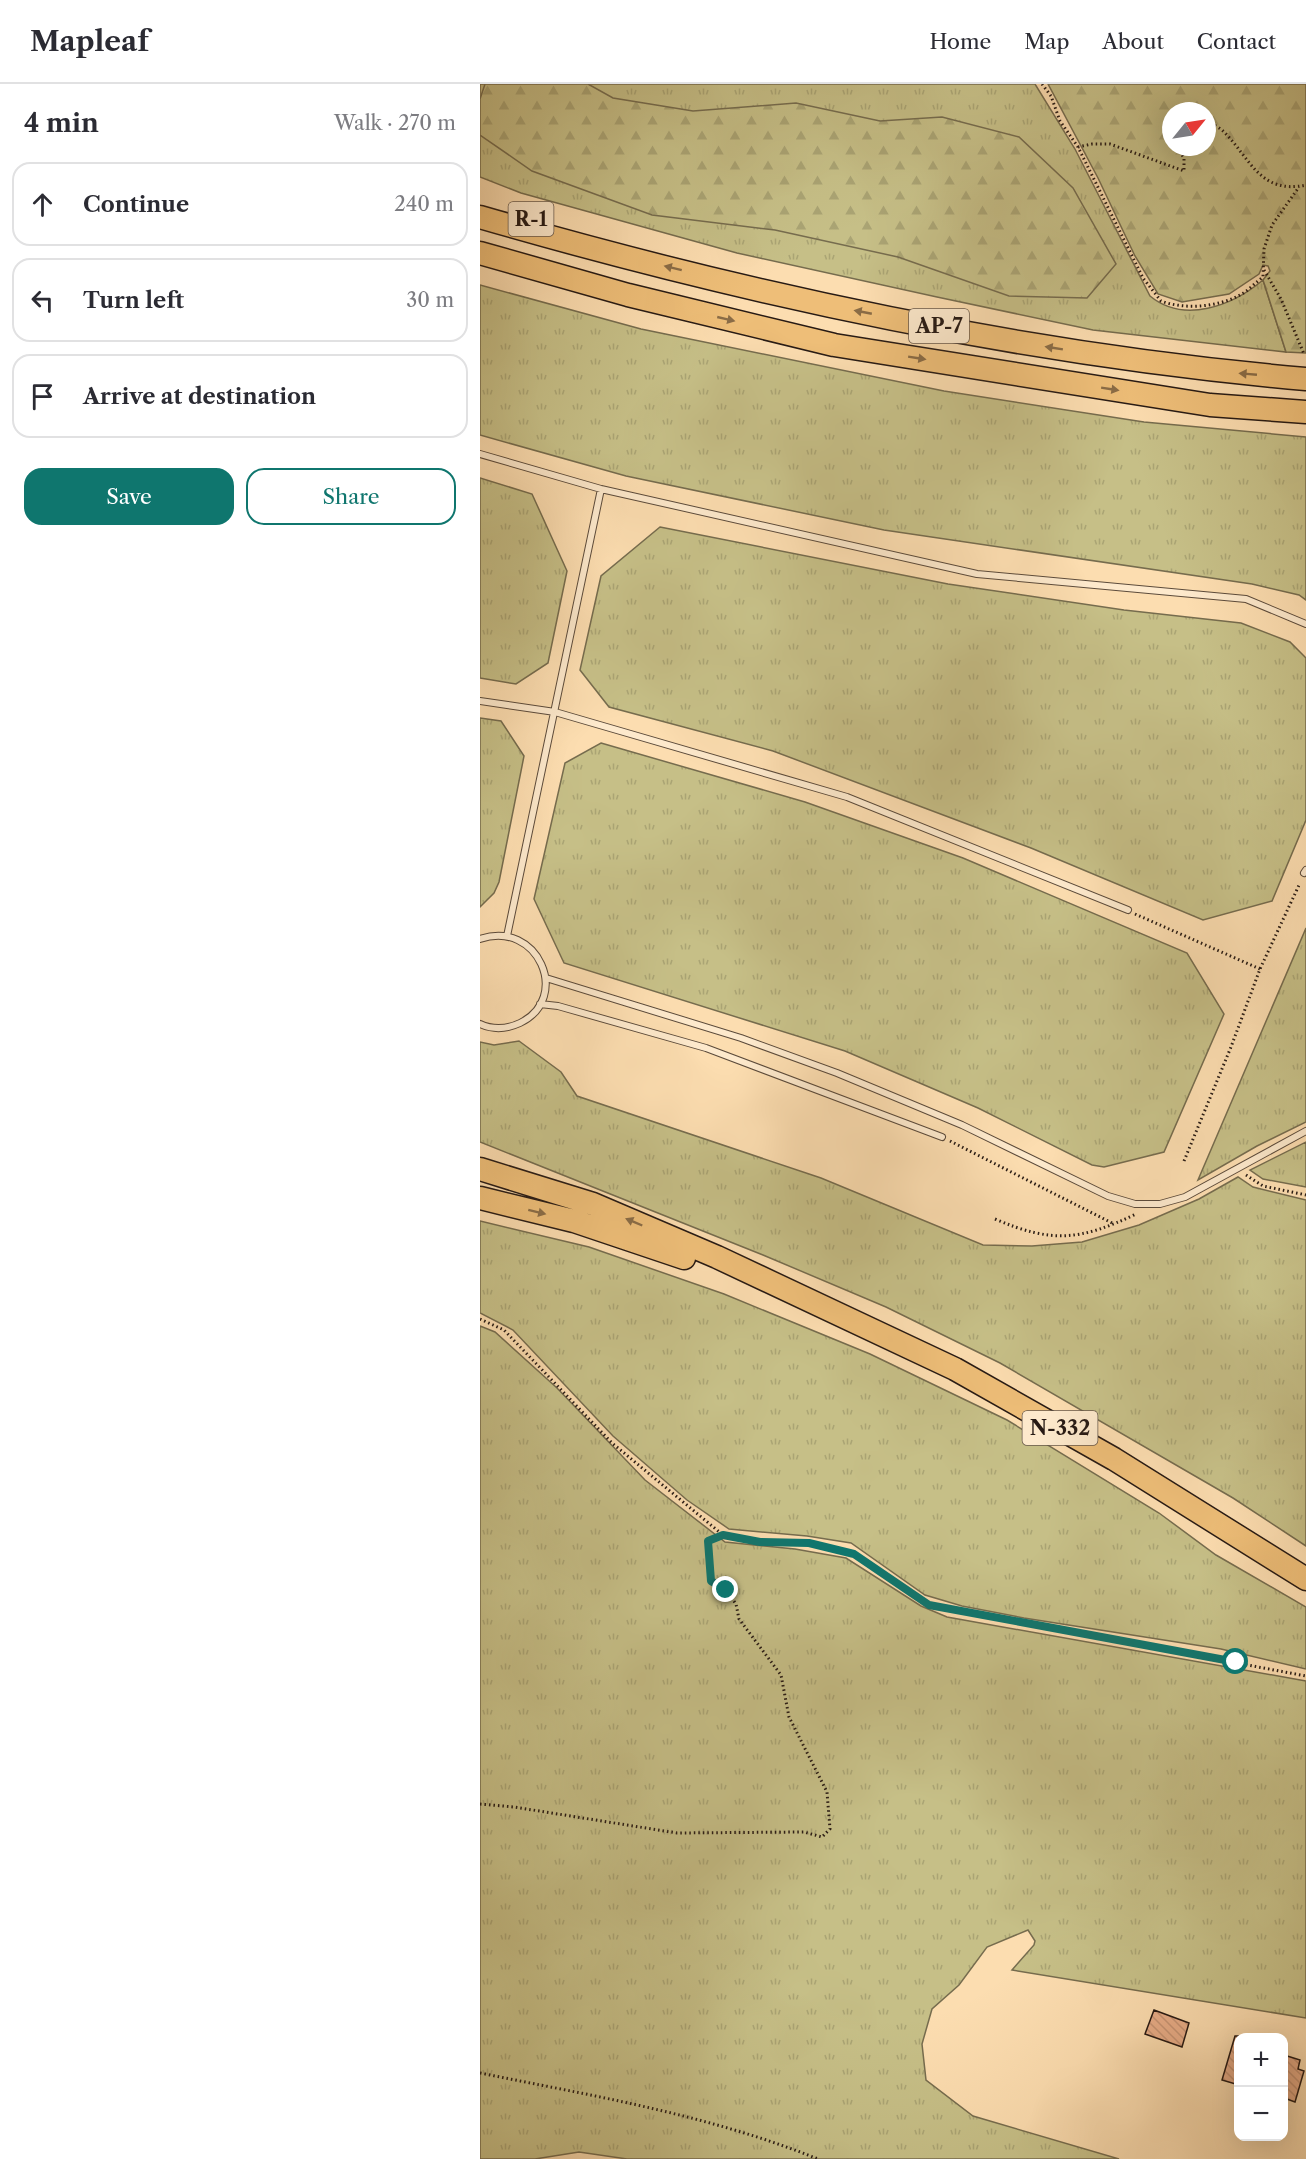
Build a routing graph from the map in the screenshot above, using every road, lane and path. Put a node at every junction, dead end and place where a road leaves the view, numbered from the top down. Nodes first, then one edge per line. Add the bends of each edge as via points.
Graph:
1 (1042, 84) edge
2 (1216, 126) edge
3 (1078, 147) junction
4 (1183, 156) edge
5 (1306, 185) edge
6 (1299, 187) junction
7 (480, 202) edge
8 (480, 217) edge
9 (577, 245) junction
10 (480, 253) edge
11 (480, 268) edge
12 (1264, 270) junction
13 (628, 296) junction
14 (1304, 354) dead end
15 (1306, 379) edge
16 (1306, 412) edge
17 (480, 454) edge
18 (601, 489) junction
19 (1306, 624) edge
20 (480, 701) edge
21 (555, 712) junction
22 (1305, 872) edge
23 (1128, 910) joint
24 (507, 936) junction
25 (480, 939) edge
26 (1260, 969) junction
27 (546, 978) junction
28 (540, 1004) junction
29 (480, 1024) edge
30 (1306, 1131) edge
31 (942, 1137) joint
32 (1184, 1161) dead end
33 (480, 1169) edge
34 (1234, 1169) junction
35 (1306, 1195) edge
36 (480, 1198) edge
37 (1160, 1203) junction
38 (996, 1219) dead end
39 (1114, 1224) junction
40 (802, 1297) junction
41 (480, 1319) edge
42 (723, 1535) junction
43 (1306, 1579) edge
44 (1306, 1676) edge
45 (480, 1804) edge
46 (480, 2073) edge
47 (818, 2159) edge

1 - 3 path
2 - 6 path via 1255,172 1281,186
3 - 4 path via 1110,144 1184,171
3 - 12 path via 1143,278 1161,301 1195,307 1240,295 1263,277
5 - 6 path
6 - 12 path via 1272,225 1264,249
7 - 9 highway, R-1 via 556,227
8 - 9 highway, AP-7
15 -> 9 highway, AP-7 via 1053,348 800,299
10 - 13 highway, AP-7
11 - 13 highway via 597,300
12 - 14 path
13 -> 16 highway, AP-7 via 834,345 1210,405
17 - 18 lane
18 - 19 lane via 978,574 1246,599
18 - 21 lane
20 - 21 lane
21 - 23 lane via 847,797
21 - 24 lane
22 - 26 path
23 - 26 path
24 - 25 lane
24 - 27 lane via 533,950
26 - 32 path
27 - 28 lane
27 - 37 lane via 837,1072 962,1125 1108,1196 1135,1204
28 - 29 lane via 525,1021 512,1027
28 - 31 lane via 706,1047
30 - 34 lane
31 - 39 path
40 -> 33 highway, N-332 via 593,1204
34 - 35 path via 1263,1186
34 - 37 lane via 1185,1197
36 -> 40 highway, N-332 via 574,1221
37 - 39 path
38 - 39 path via 1028,1233 1061,1237 1100,1231
40 - 43 highway, N-332 via 1002,1395 1134,1471
41 - 42 path via 504,1330 612,1443
42 - 44 path via 760,1542 809,1543 854,1554 929,1605
42 - 45 path via 708,1541 711,1581 726,1590 740,1619 781,1675 789,1717 827,1792 830,1829 822,1837 804,1832 677,1833
46 - 47 path via 677,2113 776,2142

